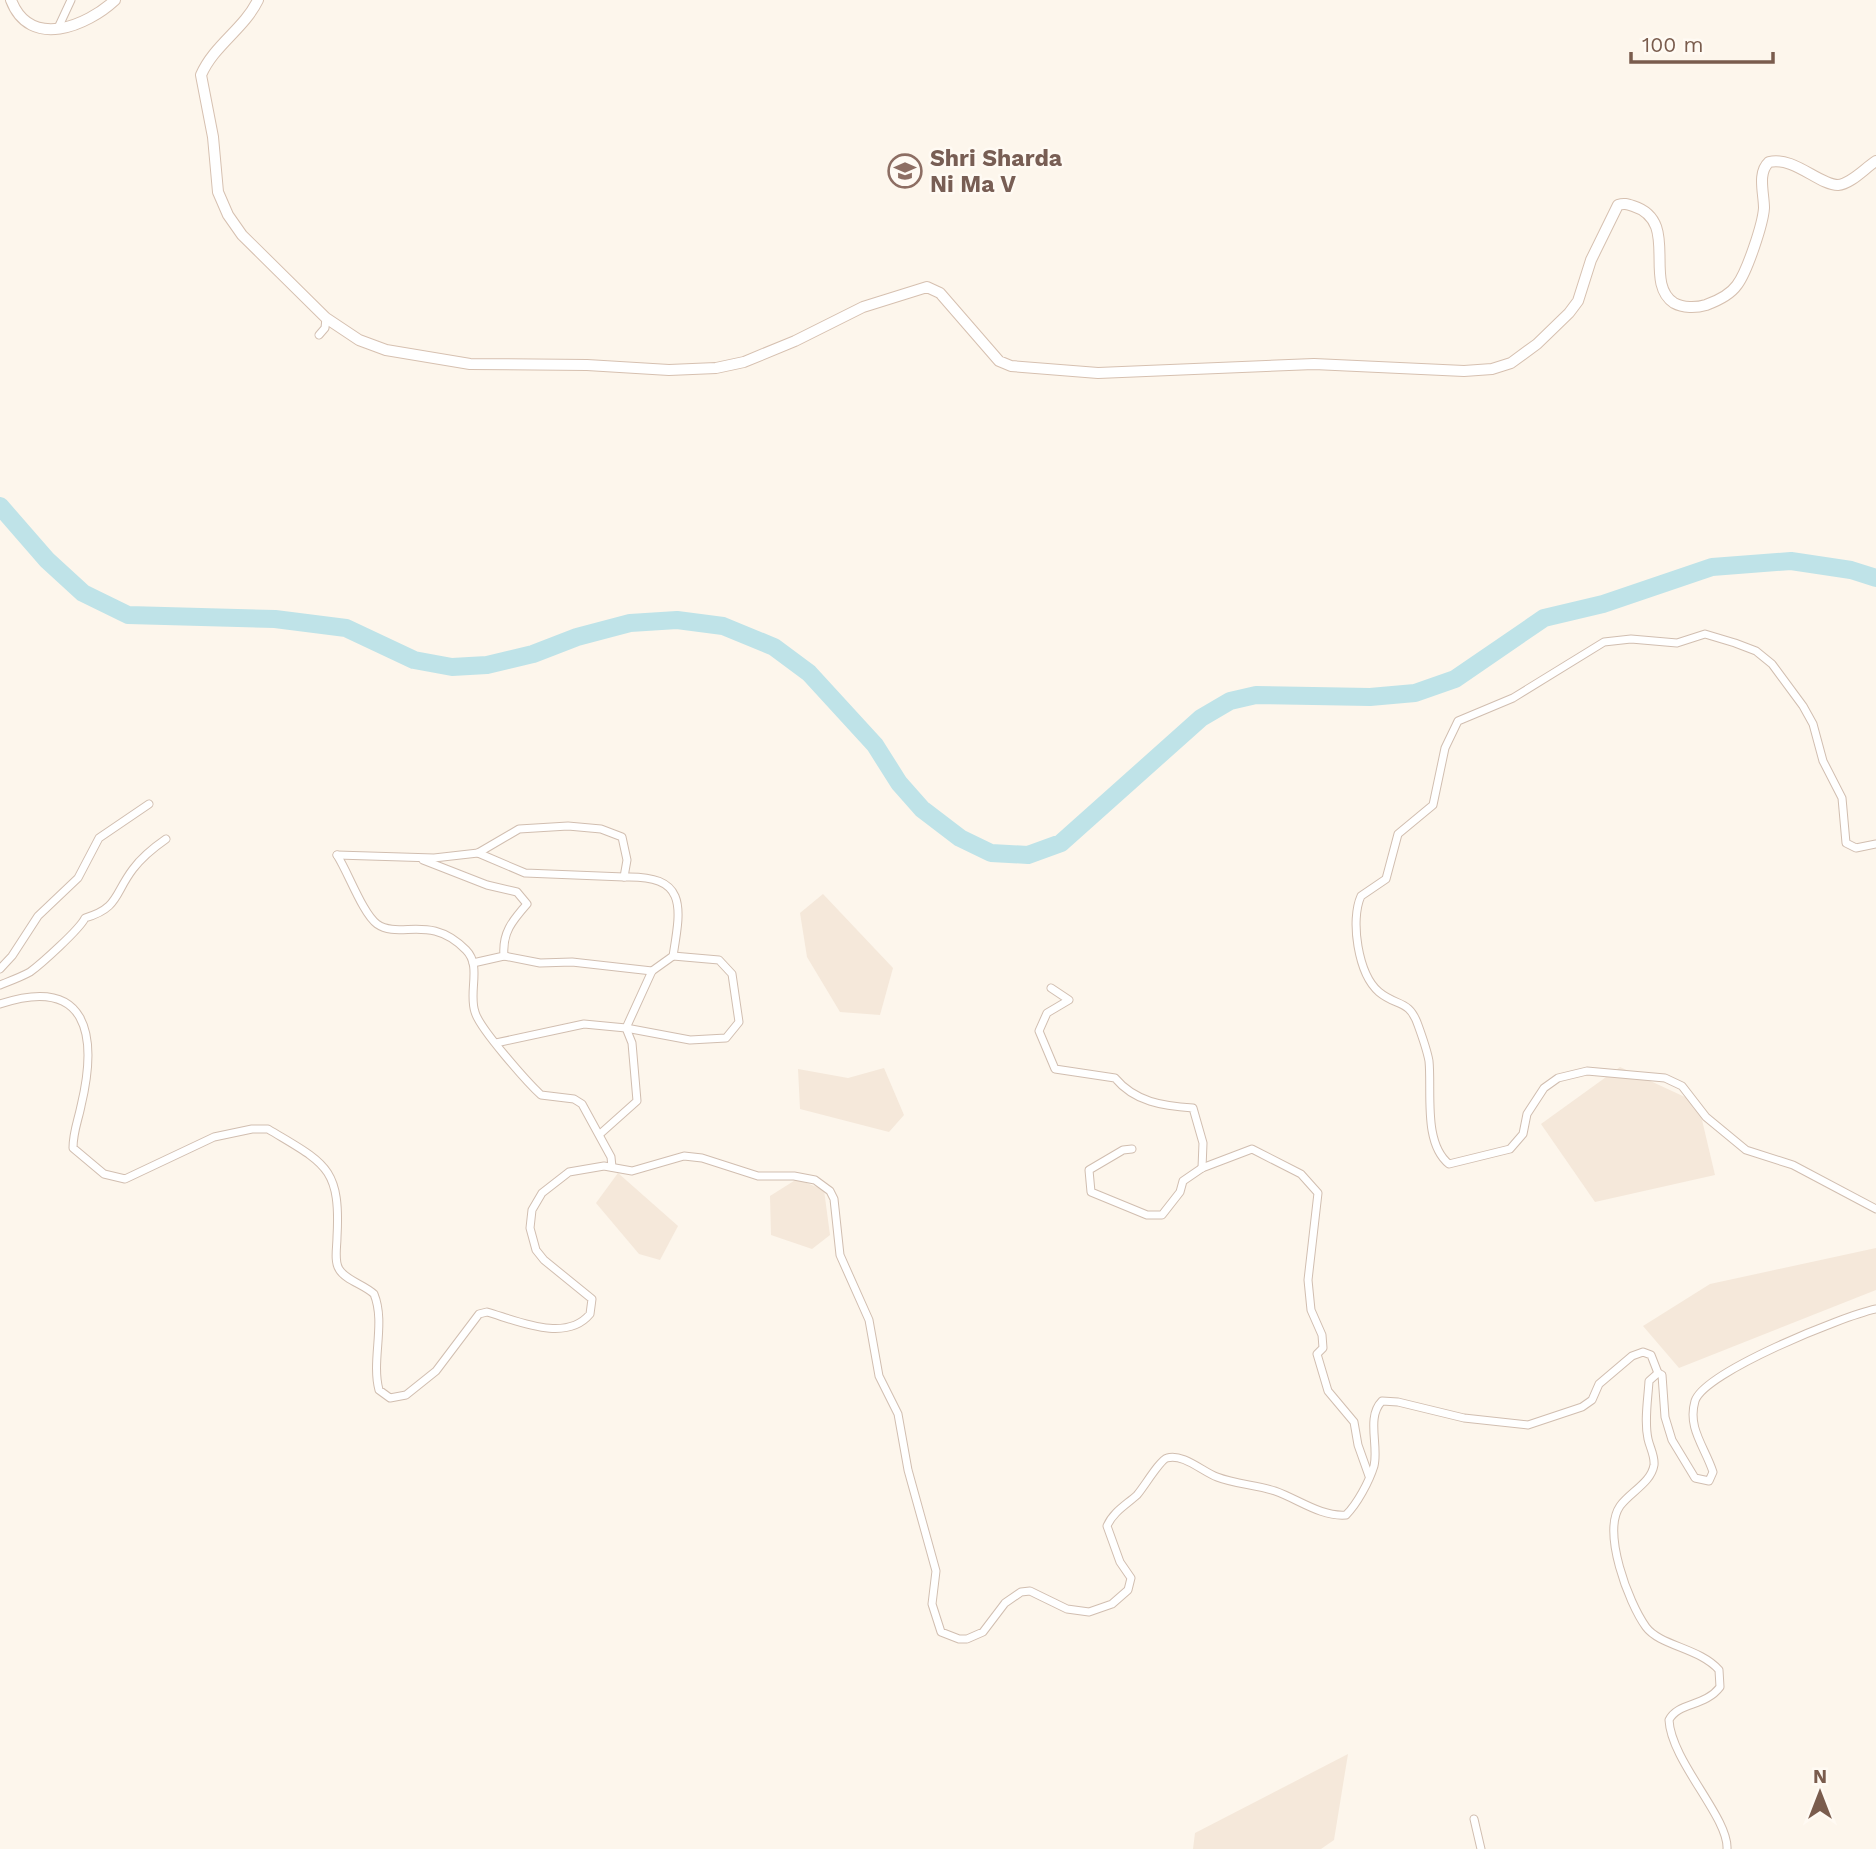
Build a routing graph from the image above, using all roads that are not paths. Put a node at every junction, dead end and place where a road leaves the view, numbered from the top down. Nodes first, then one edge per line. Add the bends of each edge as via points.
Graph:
1 (12, 0) edge
2 (72, 0) edge
3 (116, 0) edge
4 (258, 0) edge
5 (58, 28) junction
6 (1876, 162) edge
7 (326, 318) junction
8 (319, 335) dead end
9 (149, 804) dead end
10 (166, 839) dead end
11 (1876, 844) edge
12 (478, 853) junction
13 (416, 857) junction
14 (625, 877) junction
15 (504, 956) junction
16 (673, 956) junction
17 (473, 964) junction
18 (0, 969) edge
19 (652, 971) junction
20 (0, 985) edge
21 (1051, 988) dead end
22 (0, 1004) edge
23 (626, 1027) junction
24 (496, 1043) junction
25 (600, 1134) junction
26 (1132, 1149) dead end
27 (612, 1167) junction
28 (1202, 1168) junction
29 (1876, 1209) edge
30 (1876, 1309) edge
31 (1658, 1373) junction
32 (1369, 1476) junction
33 (1474, 1819) dead end
34 (1481, 1849) edge
35 (1727, 1849) edge

1 - 5 main road via 17,13 30,23
2 - 5 street
3 - 5 main road via 90,21
4 - 7 main road via 251,15 212,56 201,75 218,192 242,235
6 - 7 main road via 1835,185 1786,163 1769,162 1762,175 1763,214 1743,274 1731,291 1700,306 1685,307 1667,296 1660,276 1661,246 1650,217 1638,208 1618,205 1569,313 1511,363 1492,369 1314,363 1098,373 1012,366 999,361 940,292 927,286 863,307 744,362 696,370 470,364 419,358 359,340
7 - 8 street
9 - 18 street via 99,838 78,878 38,916
10 - 20 street via 131,871 104,912 85,918 79,930 30,971
11 - 29 street via 1856,848 1846,844 1842,798 1823,761 1813,724 1791,686 1756,650 1705,634 1677,643 1616,639 1592,647 1513,698 1458,721 1445,748 1433,805 1398,834 1386,879 1361,896 1356,922 1369,981 1380,992 1408,1005 1419,1028 1429,1060 1434,1139 1449,1164 1510,1149 1523,1134 1527,1114 1544,1088 1558,1078 1587,1071 1665,1078 1682,1086 1706,1116 1746,1150 1793,1165
12 - 13 street
12 - 14 street via 525,873
12 - 14 street via 519,829 601,829 622,837
13 - 15 street via 486,885 517,892 527,904 503,939
13 - 17 street via 337,855 375,924 390,930 428,927 451,937 468,951
14 - 16 street via 650,876 675,894 680,907
15 - 17 street
15 - 19 street
16 - 19 street
16 - 23 street via 719,960 732,974 739,1021 726,1038 690,1040
17 - 24 street via 475,1012
19 - 23 street
21 - 28 street via 1069,1000 1046,1013 1039,1031 1055,1069 1115,1078 1127,1093 1164,1106 1194,1108 1203,1143
22 - 27 street via 47,996 67,1001 80,1016 86,1039 85,1082 73,1148 111,1178 125,1179 214,1137 259,1128 268,1129 324,1166 337,1196 336,1262 343,1274 374,1294 379,1352 376,1381 390,1398 406,1395 436,1371 479,1314 563,1328 583,1322 590,1314 592,1298 544,1260 532,1239 530,1219 542,1193 556,1180 579,1168
23 - 24 street via 584,1024
23 - 25 street via 632,1043 637,1101
24 - 25 street via 541,1095 582,1104
25 - 27 street
26 - 28 street via 1089,1170 1091,1192 1147,1215 1161,1215 1183,1181
27 - 32 street via 632,1171 684,1156 758,1176 805,1177 830,1191 841,1255 869,1320 879,1376 898,1414 936,1571 932,1592 941,1632 967,1639 983,1632 1005,1603 1021,1592 1030,1591 1076,1612 1112,1604 1132,1583 1107,1526 1168,1457 1336,1516 1352,1509
28 - 32 street via 1252,1149 1301,1174 1318,1193 1308,1280 1311,1310 1322,1335 1323,1348 1317,1354 1328,1391 1354,1422
30 - 31 street via 1788,1342 1704,1386 1695,1401 1693,1430 1713,1472 1709,1481 1695,1478 1672,1440 1665,1417 1664,1379
31 - 32 street via 1651,1355 1632,1356 1599,1384 1583,1407 1528,1425 1382,1401 1374,1411 1374,1466
31 - 35 street via 1649,1381 1648,1439 1654,1464 1646,1480 1619,1507 1614,1540 1626,1584 1646,1628 1696,1651 1719,1670 1720,1687 1713,1697 1678,1710 1669,1720 1679,1753 1724,1834
33 - 34 street

